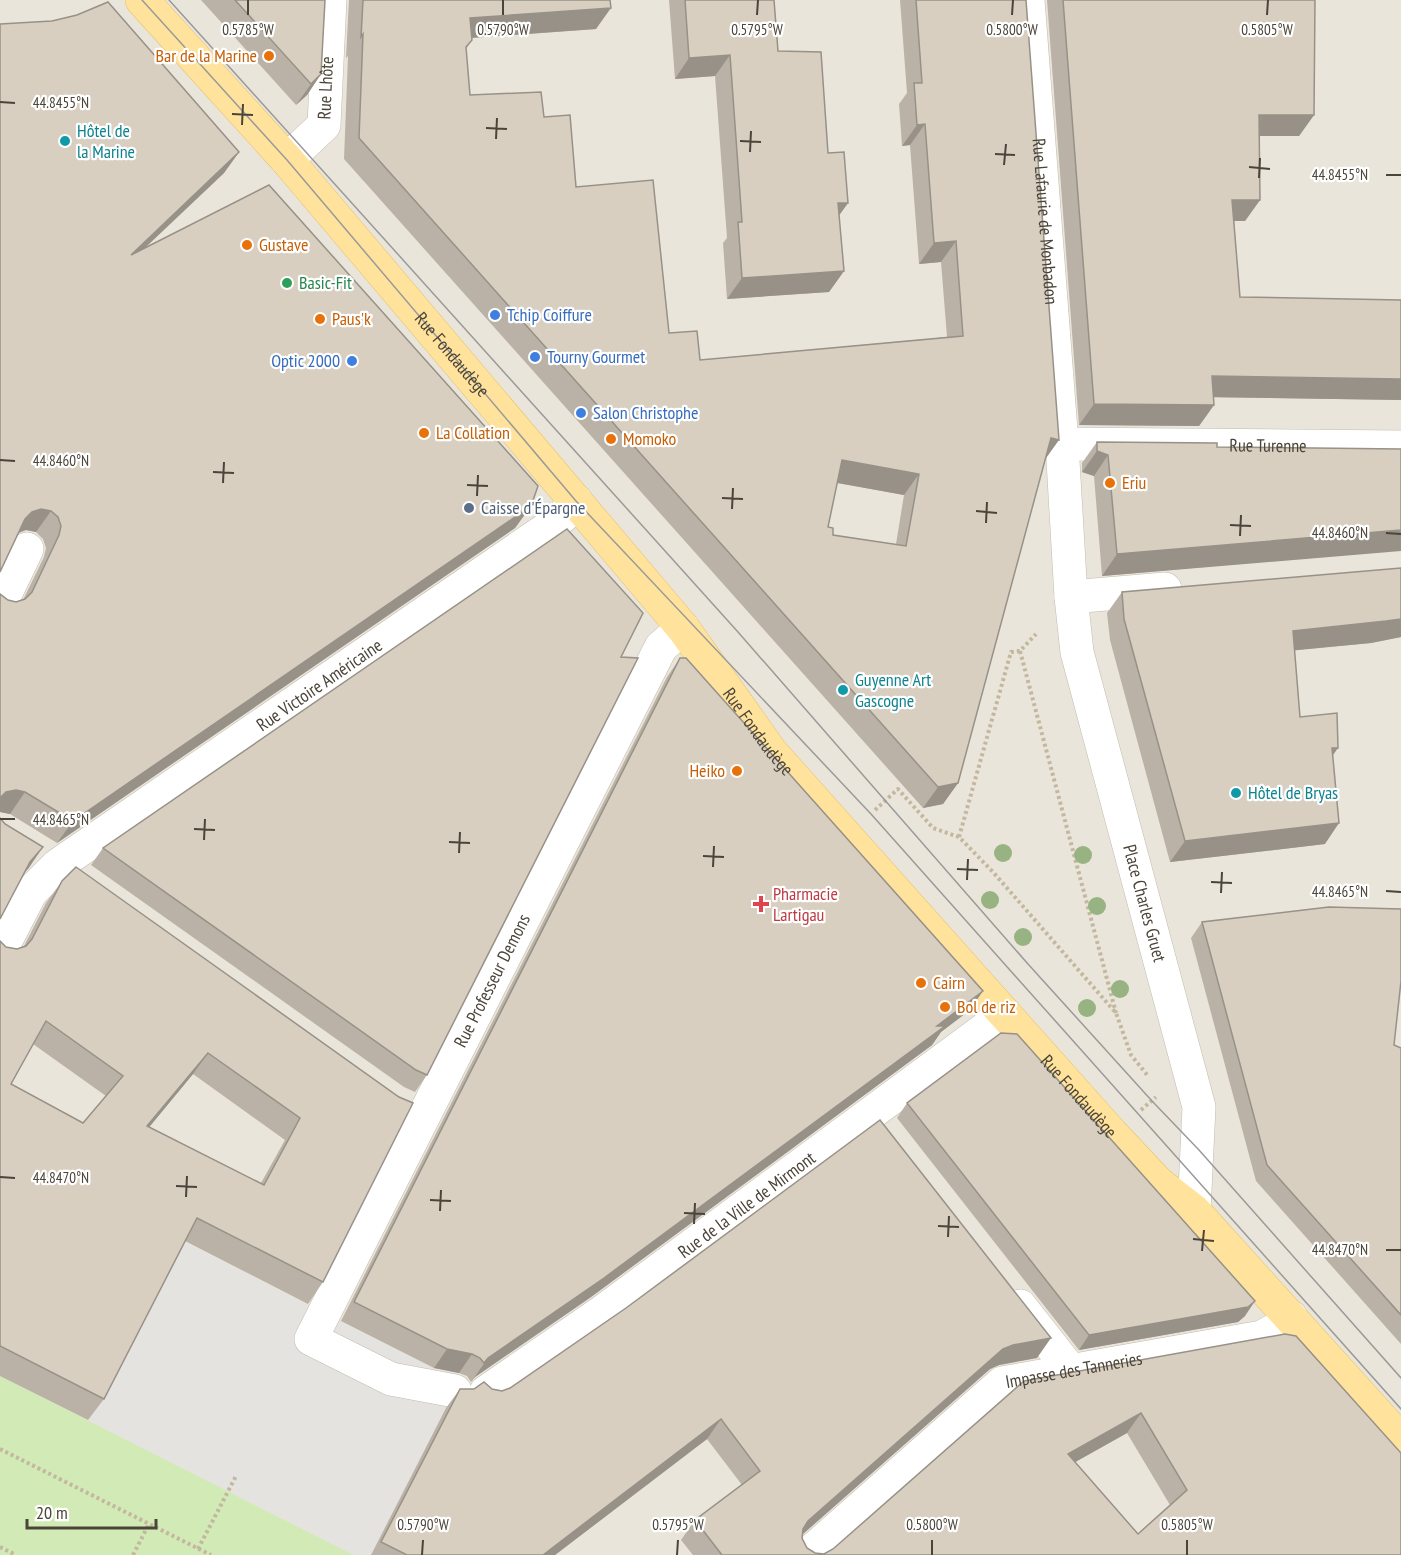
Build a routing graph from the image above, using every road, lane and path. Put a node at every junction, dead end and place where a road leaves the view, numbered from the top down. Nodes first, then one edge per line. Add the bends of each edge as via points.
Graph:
1 (142, 0) edge
2 (330, 0) edge
3 (1028, 0) edge
4 (287, 160) junction
5 (1062, 444) junction
6 (1401, 447) edge
7 (576, 501) junction
8 (27, 549) edge
9 (1199, 586) edge
10 (1071, 597) junction
11 (0, 605) edge
12 (683, 628) junction
13 (1020, 651) junction
14 (846, 835) junction
15 (959, 837) junction
16 (0, 952) edge
17 (1004, 1012) junction
18 (1116, 1013) junction
19 (1192, 1082) junction
20 (1162, 1092) junction
21 (870, 1114) junction
22 (1112, 1134) junction
23 (891, 1141) edge
24 (1194, 1211) junction
25 (999, 1279) edge
26 (1291, 1317) junction
27 (1071, 1371) junction
28 (391, 1380) joint
29 (1401, 1440) edge
30 (0, 1449) edge
31 (236, 1476) dead end
32 (149, 1524) junction
33 (0, 1547) edge
34 (198, 1549) junction
35 (16, 1555) edge
36 (133, 1555) edge
37 (211, 1555) edge
38 (807, 1555) edge

1 - 4 main road, Rue Fondaudège
2 - 4 street, Rue Lhôte via 324,125
3 - 5 street, Rue Lafaurie de Monbadon
4 - 7 main road, Rue Fondaudège
5 - 6 street, Rue Turenne
5 - 10 street, Place Charles Gruet
7 - 12 main road, Rue Fondaudège
7 - 16 street, Rue Victoire Américaine via 551,526 59,866 31,892
8 - 11 street
9 - 10 street
10 - 13 path
10 - 19 street, Place Charles Gruet via 1077,652
12 - 14 main road, Rue Fondaudège via 771,752
12 - 28 street, Rue Professeur Demons via 661,647 409,1110 311,1339
13 - 15 path via 1011,652
13 - 18 path
14 - 15 path via 898,789 933,828
14 - 17 main road, Rue Fondaudège
15 - 18 path
17 - 21 street, Rue de la Ville de Mirmont
17 - 22 main road, Rue Fondaudège
18 - 20 path via 1131,1055
19 - 20 path
19 - 24 street, Place Charles Gruet via 1199,1107
20 - 22 path
21 - 23 street
21 - 28 street, Rue de la Ville de Mirmont via 602,1312 470,1392
22 - 24 main road, Rue Fondaudège via 1158,1183
24 - 26 main road, Rue Fondaudège
25 - 27 street
26 - 27 street, Impasse des Tanneries via 1262,1337
26 - 29 main road, Rue Fondaudège
27 - 38 street, Impasse des Tanneries via 1002,1383
30 - 32 path
31 - 34 path
32 - 34 path
32 - 36 path
33 - 35 path
34 - 37 path

